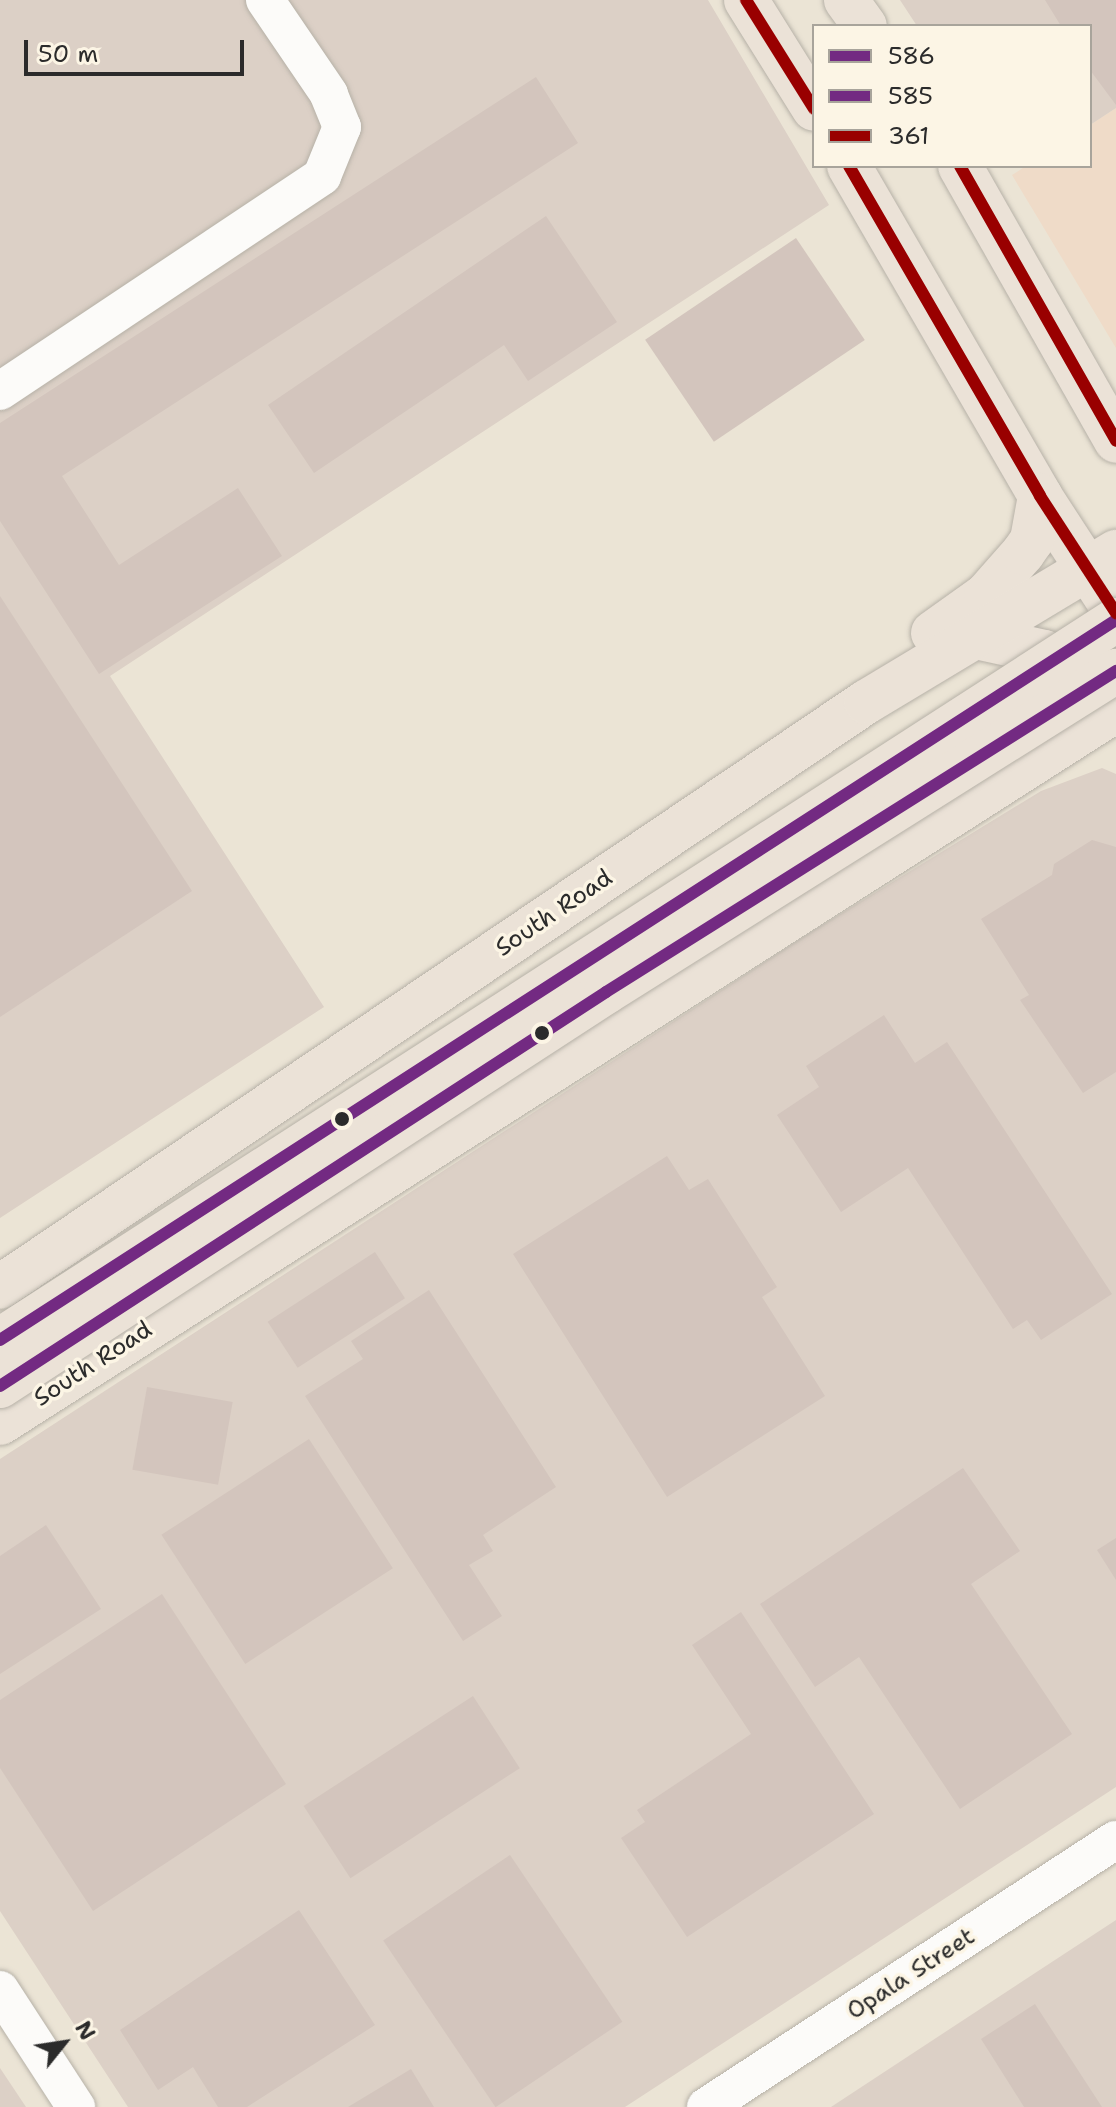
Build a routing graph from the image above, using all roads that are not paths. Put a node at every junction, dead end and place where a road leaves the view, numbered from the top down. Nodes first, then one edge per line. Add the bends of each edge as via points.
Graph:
1 (265, 0) edge
2 (746, 0) edge
3 (846, 0) edge
4 (864, 24) edge
5 (812, 106) edge
6 (850, 168) edge
7 (961, 168) edge
8 (0, 391) edge
9 (1099, 394) edge
10 (1116, 441) edge
11 (1040, 496) junction
12 (1102, 561) edge
13 (1116, 613) edge
14 (1116, 620) edge
15 (976, 637) junction
16 (1116, 671) edge
17 (866, 702) junction
18 (1116, 710) edge
19 (1116, 736) edge
20 (1060, 742) junction
21 (0, 1287) edge
22 (0, 1340) edge
23 (0, 1386) edge
24 (0, 1423) edge
25 (1116, 1840) edge
26 (0, 1990) edge
27 (76, 2107) edge
28 (706, 2107) edge

1 - 8 street via 329,94 342,127 322,176
2 - 5 highway
3 - 4 highway
6 - 11 highway
7 - 9 highway
9 - 10 highway
11 - 12 highway
11 - 17 highway via 1032,540 1005,576 912,648
12 - 13 highway
12 - 15 highway, South Road
14 - 22 highway, bridge
15 - 17 highway, South Road
15 - 20 highway via 1044,652 1066,682
16 - 23 highway, bridge via 606,992
17 - 21 highway, South Road
18 - 20 highway, South Road
19 - 20 highway via 1106,732
20 - 24 highway, South Road
25 - 28 street, Opala Street
26 - 27 street

